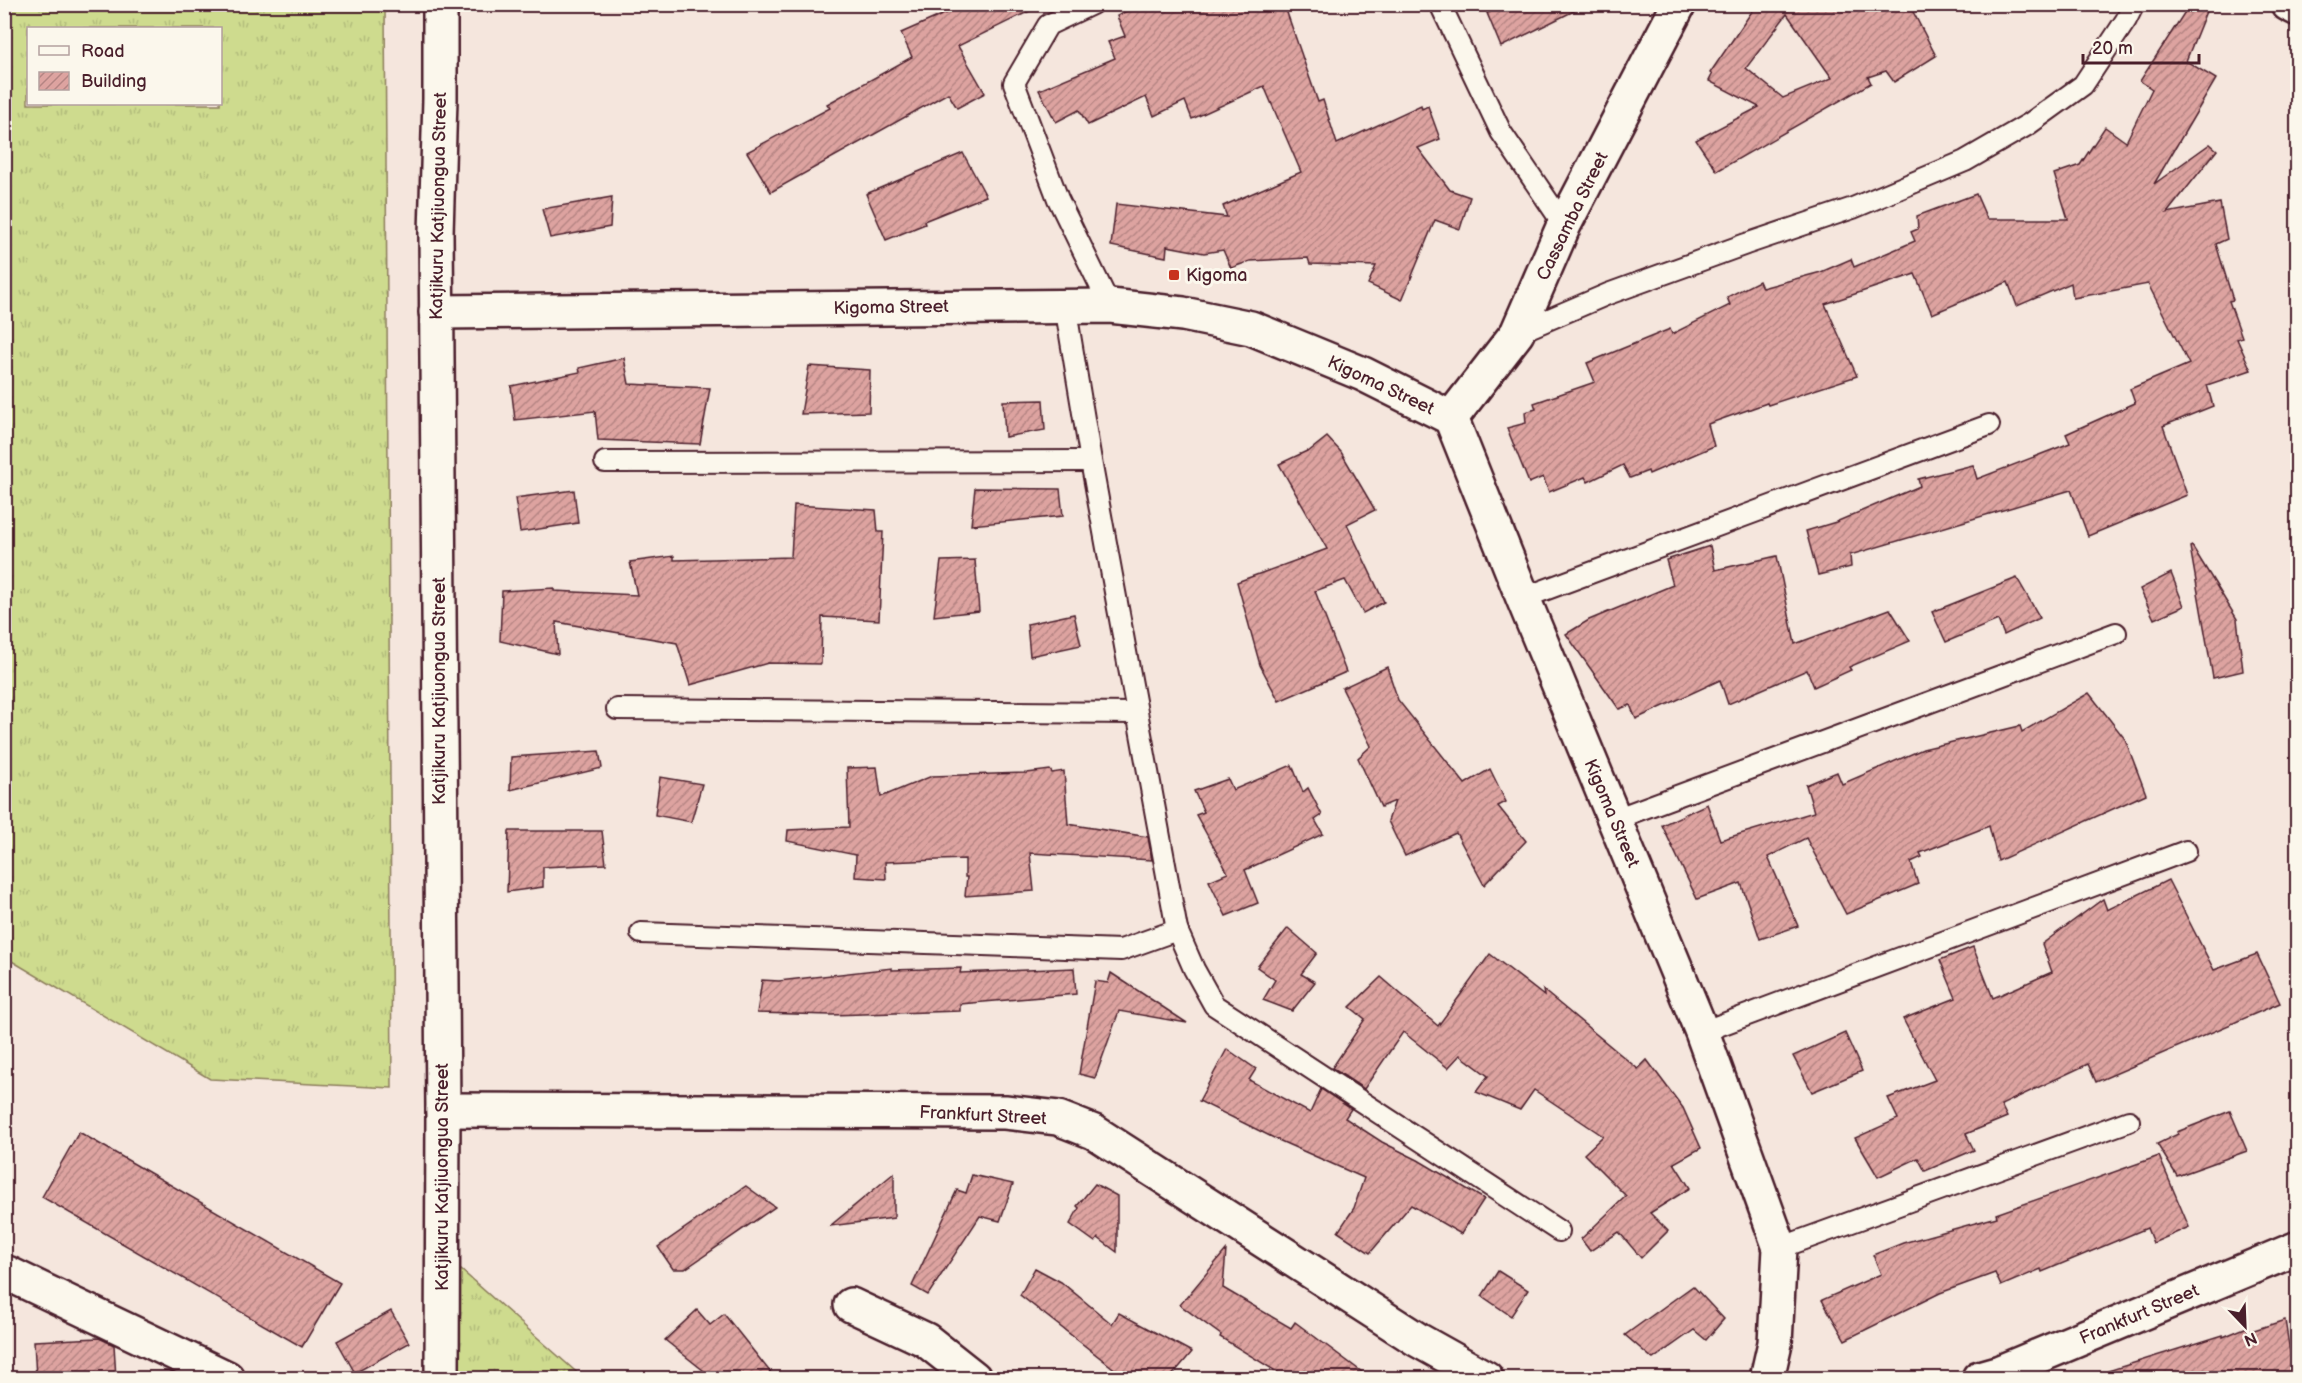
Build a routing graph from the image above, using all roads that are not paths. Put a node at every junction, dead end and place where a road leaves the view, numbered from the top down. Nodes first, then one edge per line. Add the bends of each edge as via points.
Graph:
1 (440, 4) edge
2 (1092, 4) edge
3 (1440, 4) edge
4 (1679, 4) edge
5 (2134, 4) edge
6 (2288, 4) edge
7 (2298, 9) edge
8 (1564, 225) junction
9 (1065, 305) junction
10 (1110, 306) junction
11 (436, 312) junction
12 (1517, 333) junction
13 (1451, 418) junction
14 (1989, 425) dead end
15 (1091, 461) junction
16 (605, 462) dead end
17 (1523, 598) junction
18 (2116, 633) dead end
19 (617, 710) dead end
20 (1136, 713) junction
21 (1614, 819) junction
22 (2186, 851) dead end
23 (1177, 930) junction
24 (641, 933) dead end
25 (1702, 1032) junction
26 (443, 1110) junction
27 (2129, 1121) dead end
28 (1559, 1231) dead end
29 (1780, 1248) junction
30 (2298, 1248) edge
31 (4, 1274) edge
32 (851, 1305) dead end
33 (227, 1378) edge
34 (442, 1378) edge
35 (974, 1378) edge
36 (1486, 1378) edge
37 (1767, 1378) edge
38 (1979, 1378) edge

1 - 11 street, Katjikuru Katjiuongua Street
2 - 10 lane via 1048,25 1014,83 1058,199
3 - 8 lane via 1501,132
4 - 8 street, Cassamba Street
5 - 12 lane via 2083,85 2029,124 1965,161 1853,208 1608,294
6 - 7 street
8 - 12 street, Cassamba Street
9 - 10 street, Kigoma Street
9 - 11 street, Kigoma Street
9 - 15 lane
10 - 13 street, Kigoma Street via 1183,314 1251,328 1363,374
11 - 26 street, Katjikuru Katjiuongua Street
12 - 13 street, Cassamba Street
13 - 17 street, Kigoma Street
14 - 17 lane
15 - 16 lane
15 - 20 lane
17 - 21 street, Kigoma Street
18 - 21 lane
19 - 20 lane
20 - 23 lane
21 - 25 street, Kigoma Street
22 - 25 lane
23 - 24 lane via 1121,950
23 - 28 lane via 1214,1005
25 - 29 street, Kigoma Street
26 - 34 street, Katjikuru Katjiuongua Street
26 - 36 street, Frankfurt Street via 1005,1112 1058,1118 1094,1132 1418,1340
27 - 29 lane
29 - 37 street, Kigoma Street via 1775,1343
30 - 38 street, Frankfurt Street
31 - 33 street
32 - 35 street via 926,1340

